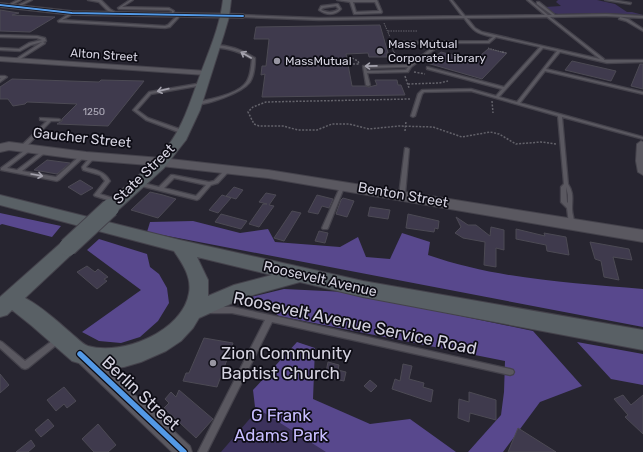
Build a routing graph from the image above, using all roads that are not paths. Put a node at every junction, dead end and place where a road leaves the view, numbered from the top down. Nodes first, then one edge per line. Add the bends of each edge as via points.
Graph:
1 (20, 0) edge
2 (31, 0) edge
3 (89, 0) edge
4 (103, 0) edge
5 (132, 0) edge
6 (227, 0) edge
7 (338, 0) edge
8 (376, 0) edge
9 (451, 0) edge
10 (528, 0) edge
11 (606, 0) edge
12 (100, 1) junction
13 (351, 1) junction
14 (538, 3) dead end
15 (630, 3) dead end
16 (337, 4) junction
17 (0, 5) edge
18 (7, 6) junction
19 (15, 7) junction
20 (119, 8) junction
21 (72, 13) junction
22 (112, 13) junction
23 (369, 13) junction
24 (172, 15) junction
25 (180, 15) junction
26 (547, 15) junction
27 (554, 15) junction
28 (226, 16) junction
29 (243, 16) joint
30 (464, 17) junction
31 (643, 17) edge
32 (370, 18) junction
33 (552, 19) junction
34 (643, 30) edge
35 (0, 36) edge
36 (495, 37) junction
37 (44, 41) junction
38 (391, 43) dead end
39 (437, 43) junction
40 (215, 46) junction
41 (542, 47) junction
42 (0, 50) edge
43 (559, 51) junction
44 (0, 59) edge
45 (17, 60) junction
46 (604, 61) junction
47 (643, 61) edge
48 (428, 68) dead end
49 (544, 70) junction
50 (0, 77) edge
51 (204, 78) junction
52 (0, 81) edge
53 (368, 85) dead end
54 (504, 89) junction
55 (643, 93) edge
56 (495, 98) junction
57 (518, 103) junction
58 (195, 104) junction
59 (560, 115) junction
60 (413, 116) dead end
61 (41, 119) dead end
62 (50, 120) junction
63 (59, 120) dead end
64 (183, 132) junction
65 (642, 141) edge
66 (0, 148) edge
67 (26, 148) junction
68 (407, 149) dead end
69 (45, 150) junction
70 (88, 156) junction
71 (161, 162) junction
72 (229, 169) junction
73 (18, 172) junction
74 (643, 172) edge
75 (137, 184) junction
76 (209, 184) junction
77 (343, 185) junction
78 (160, 189) junction
79 (402, 196) junction
80 (0, 200) edge
81 (114, 204) junction
82 (572, 224) junction
83 (325, 228) dead end
84 (643, 236) edge
85 (180, 246) junction
86 (300, 274) junction
87 (5, 304) edge
88 (193, 312) junction
89 (270, 318) junction
90 (61, 338) junction
91 (643, 340) edge
92 (0, 344) edge
93 (80, 354) junction
94 (510, 372) dead end
95 (184, 452) edge
96 (202, 452) edge

1 - 18 lane
2 - 19 lane
3 - 12 lane
4 - 12 lane
5 - 20 lane
6 - 28 main road, State Street
7 - 13 lane
7 - 16 lane
8 - 13 lane
8 - 23 lane via 381,12
9 - 30 lane
10 - 26 lane
11 - 15 lane
12 - 22 lane
13 - 23 lane via 354,13
14 - 27 lane
16 - 16 lane via 322,7 320,10 326,13 336,12 340,10
17 - 18 street
18 - 19 street
19 - 21 street
20 - 22 lane
20 - 24 lane via 169,9 173,11
21 - 22 street
21 - 25 lane via 59,21 167,26
22 - 24 street
23 - 32 lane
24 - 25 street
25 - 28 street
26 - 27 lane
26 - 30 lane
26 - 33 lane
27 - 31 lane
28 - 29 street
28 - 40 main road, State Street
29 - 32 lane
30 - 32 lane
30 - 36 lane via 477,31
33 - 34 lane via 621,18
33 - 46 lane
35 - 37 lane via 41,38
36 - 39 lane via 489,42
36 - 41 lane
37 - 42 lane via 17,50
37 - 45 lane
38 - 39 lane
39 - 53 lane via 438,45 410,66 364,67
40 - 51 main road, State Street
58 -> 40 lane via 238,90 252,75 254,59 231,48
41 - 43 lane
41 - 54 lane
43 - 46 lane
43 - 49 lane
44 - 45 street, Alton Street
45 - 51 street, Alton Street
46 - 47 lane
48 - 54 lane
49 - 55 lane
49 - 57 lane
50 - 52 lane via 5,77
51 - 58 main road, State Street
51 -> 64 lane via 150,93 135,110 147,119
54 - 56 lane
56 - 57 lane
56 - 60 lane via 471,90 423,91
57 - 59 lane
58 - 64 main road, State Street
59 - 65 lane
59 - 82 lane via 566,184 572,203
61 - 62 lane
62 - 63 lane
62 - 67 lane
64 - 71 main road, State Street
65 - 74 street
66 - 67 main road, Gaucher Street
67 - 69 main road, Gaucher Street
67 - 73 lane via 3,169
68 - 79 lane
69 - 70 main road, Gaucher Street
69 - 73 lane
70 - 71 main road, Gaucher Street
73 -> 70 lane via 57,179
70 - 81 lane via 85,169 99,172 108,182 97,195
71 - 72 main road, Benton Street
71 - 75 main road, State Street
72 - 76 lane via 216,182
72 - 77 main road, Benton Street
75 - 78 lane
75 - 81 main road, State Street
76 - 78 lane via 173,176
76 - 78 lane via 196,198
77 - 79 main road, Benton Street
77 - 83 lane
79 - 82 main road, Benton Street
80 - 85 main road, Roosevelt Avenue
81 - 87 main road, State Street, bridge
82 - 84 main road, Benton Street
85 - 86 main road, Roosevelt Avenue
85 - 88 main road via 192,263 198,278 199,293
86 - 88 main road via 241,291
86 - 91 main road, Roosevelt Avenue via 363,289
87 - 90 main road, Berlin Street via 27,310
88 - 89 lane, Roosevelt Avenue Service Road via 232,310
88 - 93 main road via 184,324 167,338 138,353 106,359
89 - 94 lane, Roosevelt Avenue Service Road
89 - 96 lane
90 - 92 lane via 25,366
90 - 93 main road, Berlin Street
93 - 95 street, Berlin Street

